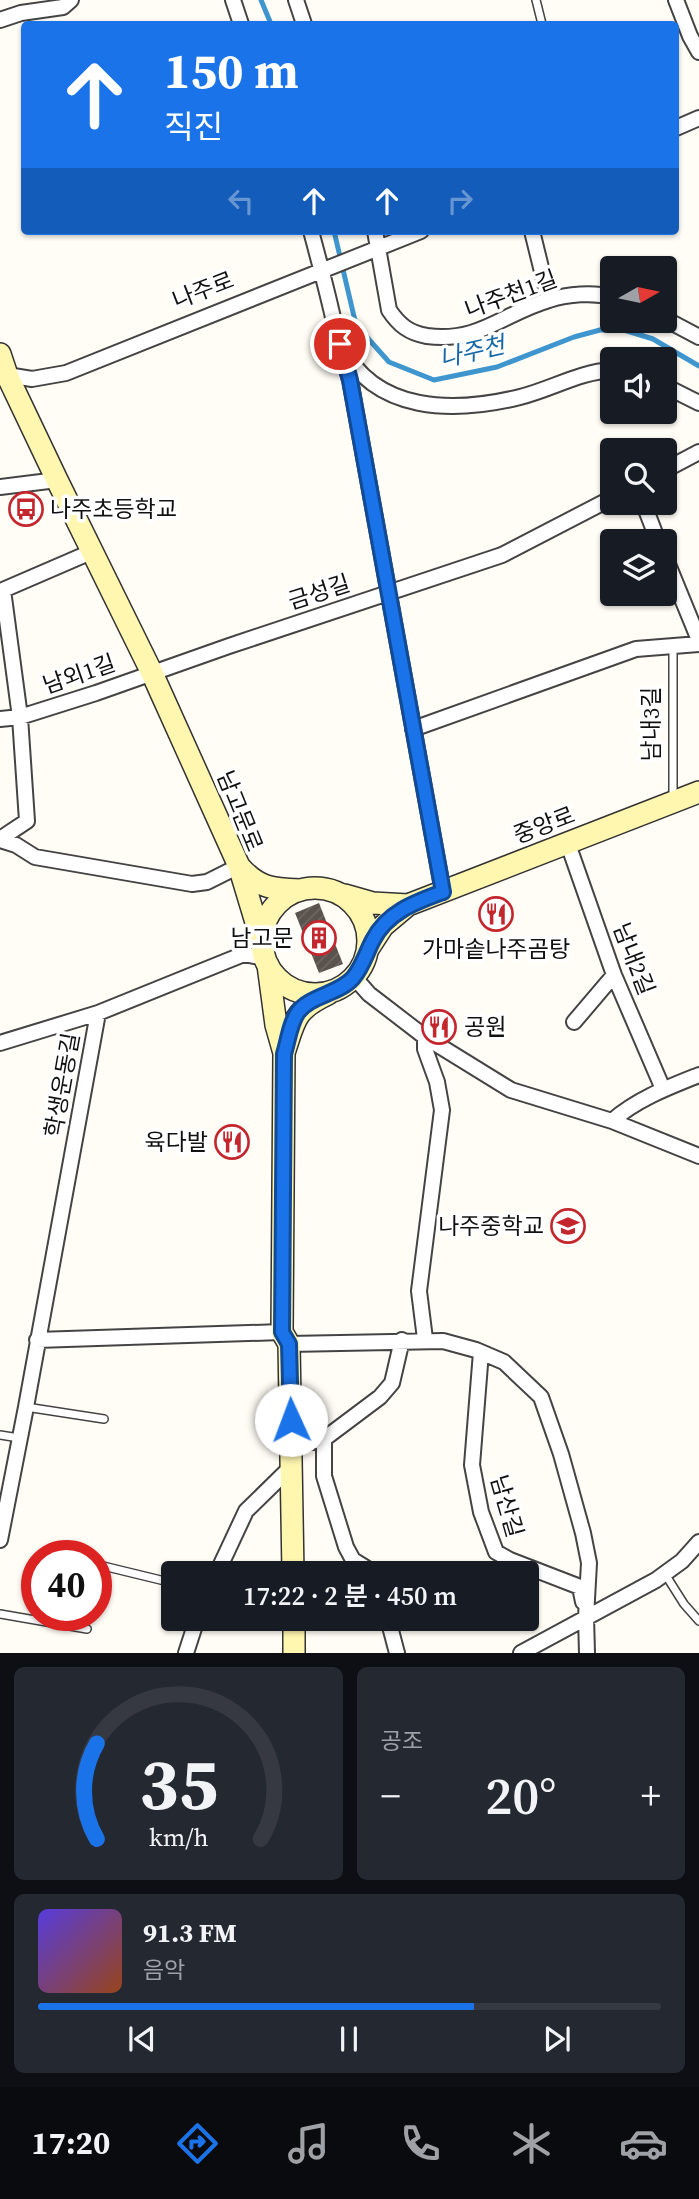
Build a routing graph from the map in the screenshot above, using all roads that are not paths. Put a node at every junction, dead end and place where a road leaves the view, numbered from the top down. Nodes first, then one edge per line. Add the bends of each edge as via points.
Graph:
1 (71, 0) edge
2 (233, 0) edge
3 (296, 0) edge
4 (536, 0) edge
5 (676, 0) edge
6 (0, 20) edge
7 (240, 21) edge
8 (303, 21) edge
9 (541, 21) edge
10 (699, 52) edge
11 (699, 118) edge
12 (679, 127) edge
13 (313, 235) edge
14 (375, 235) edge
15 (411, 235) edge
16 (533, 235) edge
17 (377, 249) junction
18 (326, 270) junction
19 (600, 295) edge
20 (549, 300) junction
21 (677, 325) edge
22 (699, 337) edge
23 (340, 344) junction
24 (0, 354) edge
25 (600, 372) edge
26 (4, 375) edge
27 (677, 392) edge
28 (699, 403) edge
29 (699, 452) edge
30 (677, 464) edge
31 (57, 480) junction
32 (0, 488) edge
33 (600, 504) edge
34 (92, 552) junction
35 (677, 587) edge
36 (388, 593) junction
37 (699, 642) edge
38 (673, 646) junction
39 (152, 673) junction
40 (20, 717) junction
41 (0, 719) edge
42 (413, 729) junction
43 (699, 792) edge
44 (673, 802) junction
45 (0, 839) edge
46 (568, 844) junction
47 (239, 866) junction
48 (300, 890) junction
49 (333, 891) junction
50 (443, 892) junction
51 (408, 905) junction
52 (368, 949) junction
53 (265, 955) junction
54 (614, 975) junction
55 (354, 977) junction
56 (336, 990) junction
57 (98, 1013) junction
58 (574, 1022) dead end
59 (425, 1037) junction
60 (0, 1043) edge
61 (284, 1054) junction
62 (699, 1075) edge
63 (663, 1089) junction
64 (612, 1121) junction
65 (699, 1156) edge
66 (285, 1338) junction
67 (425, 1339) junction
68 (37, 1340) junction
69 (401, 1340) junction
70 (481, 1352) junction
71 (26, 1407) junction
72 (104, 1419) dead end
73 (0, 1435) edge
74 (19, 1438) junction
75 (324, 1439) junction
76 (292, 1456) junction
77 (0, 1540) edge
78 (699, 1542) edge
79 (223, 1561) edge
80 (293, 1561) edge
81 (355, 1561) edge
82 (112, 1568) edge
83 (665, 1574) junction
84 (161, 1580) edge
85 (0, 1614) edge
86 (586, 1617) junction
87 (21, 1618) edge
88 (699, 1621) edge
89 (193, 1631) edge
90 (294, 1631) edge
91 (391, 1631) edge
92 (186, 1653) edge
93 (294, 1653) edge
94 (397, 1653) edge
95 (521, 1653) edge
96 (587, 1653) edge

1 - 6 street via 63,7
2 - 7 street
3 - 8 street
4 - 9 lane
5 - 10 street
11 - 12 street
13 - 18 street
14 - 17 street, 나주천1길
15 - 17 street, 나주로
16 - 20 street
17 - 18 street, 나주로
17 - 20 street, 나주천1길 via 389,310 407,330 419,334 464,336
18 - 23 street
18 - 26 street, 나주로 via 66,373 32,379
19 - 20 street, 나주천1길
21 - 22 street
23 - 25 street via 381,390 412,402 443,406 520,397
23 - 36 street
24 - 26 street, 남고문로
26 - 31 street, 남고문로
27 - 28 street
29 - 30 street
31 - 32 street
31 - 34 street, 남고문로
33 - 36 street, 금성길 via 502,555
34 - 39 street, 남고문로
34 - 40 street, 남외1길 via 3,590
35 - 37 street
36 - 39 street, 금성길
36 - 42 street
37 - 38 street
38 - 42 street via 636,649
38 - 44 lane, 남내3길
39 - 40 street, 남외1길
39 - 47 street, 남고문로
40 - 41 street, 남외1길
40 - 45 street, 남외1길 via 27,821
42 - 50 street
43 - 44 street, 중앙로
44 - 46 street, 중앙로
45 - 47 street, 남고문로 via 34,857 192,884
46 - 50 street, 중앙로
46 - 54 street, 남내2길
47 - 48 street via 260,884
47 - 53 street
48 - 49 street
48 - 53 street via 272,909 264,924
49 - 51 street via 360,901
49 - 52 street via 361,914
50 - 51 street, 중앙로
51 - 52 street via 383,926
52 - 55 street
53 - 56 street via 272,973 285,985 318,995
53 - 57 street, 학생운동길 via 244,954
53 - 61 street
54 - 58 street
54 - 63 street, 남내2길
55 - 56 street
55 - 59 street
56 - 61 street via 299,1011
57 - 60 street
57 - 68 street, 학생운동길
59 - 64 street via 511,1090
59 - 67 street via 442,1110 419,1291
61 - 66 street
62 - 63 street
63 - 64 street
64 - 65 street
66 - 68 street
66 - 69 street, 남산길
66 - 76 street
67 - 69 street, 남산길
67 - 70 street, 남산길
68 - 71 street, 학생운동길
69 - 75 street via 392,1383
70 - 86 street, 남산길 via 504,1362 541,1397 583,1533 589,1563
70 - 86 street, 남산길 via 472,1465 481,1512 496,1552 580,1587
71 - 72 lane
71 - 74 street, 학생운동길
73 - 74 lane
74 - 77 street, 학생운동길
75 - 76 street
75 - 81 street via 324,1476 346,1548
76 - 79 street via 246,1511
76 - 80 street
78 - 83 street
82 - 84 lane
83 - 86 street
83 - 88 lane
85 - 87 lane
86 - 95 street
86 - 96 street, 남산길
89 - 92 street
90 - 93 street
91 - 94 street

